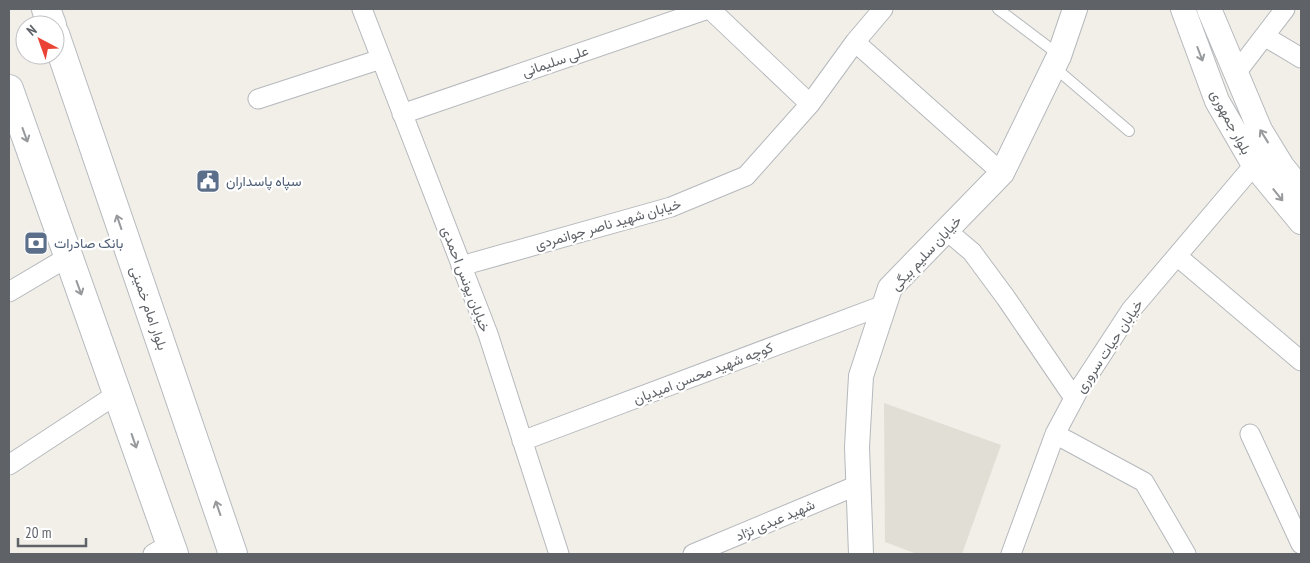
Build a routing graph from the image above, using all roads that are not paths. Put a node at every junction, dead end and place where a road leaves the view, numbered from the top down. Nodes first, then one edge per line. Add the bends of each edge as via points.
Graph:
1 (362, 9) edge
2 (709, 9) edge
3 (883, 9) edge
4 (998, 9) edge
5 (1075, 9) edge
6 (1183, 9) edge
7 (1209, 9) edge
8 (1284, 9) edge
9 (1264, 36) junction
10 (855, 42) junction
11 (1301, 58) edge
12 (381, 59) junction
13 (1057, 62) junction
14 (65, 63) edge
15 (1236, 73) junction
16 (9, 93) edge
17 (258, 99) dead end
18 (810, 104) junction
19 (402, 114) junction
20 (1129, 131) dead end
21 (1254, 165) junction
22 (1002, 173) junction
23 (1301, 190) edge
24 (1301, 222) edge
25 (946, 230) junction
26 (1177, 256) junction
27 (68, 257) junction
28 (461, 266) junction
29 (9, 292) edge
30 (884, 305) junction
31 (1301, 361) edge
32 (117, 394) junction
33 (1074, 398) junction
34 (1055, 434) junction
35 (1250, 434) dead end
36 (522, 441) junction
37 (9, 465) edge
38 (858, 485) junction
39 (1301, 544) edge
40 (166, 551) edge
41 (233, 554) edge
42 (559, 554) edge
43 (693, 554) edge
44 (861, 554) edge
45 (1011, 554) edge
46 (1186, 554) edge
47 (1290, 554) edge

1 - 12 street, خیابان یونس احمدی
2 - 18 street
2 - 19 street, علی سلیمانی
3 - 10 street, خیابان شهید ناصر جوانمردی
4 - 13 lane
5 - 13 street, خیابان سلیم بیگی
6 -> 21 street, بلوار جمهوری via 1217,101
7 - 15 street, بلوار جمهوری
8 - 9 street
9 - 11 street
9 - 15 street
10 - 18 street, خیابان شهید ناصر جوانمردی
10 - 22 street
12 - 17 street
12 - 19 street, خیابان یونس احمدی
13 - 20 lane
13 - 22 street, خیابان سلیم بیگی
41 -> 14 main road, بلوار امام خمینی
23 -> 15 street, بلوار جمهوری via 1260,130
16 -> 27 main road
18 - 28 street, خیابان شهید ناصر جوانمردی via 746,176 671,207
19 - 28 street, خیابان یونس احمدی
21 -> 24 street, بلوار جمهوری
21 - 26 street, خیابان حیات سروری
22 - 25 street, خیابان سلیم بیگی
25 - 30 street, خیابان سلیم بیگی via 890,288
25 - 33 street via 972,252
26 - 31 street
26 - 33 street, خیابان حیات سروری via 1131,310
27 - 29 street
27 -> 32 main road
28 - 36 street, خیابان یونس احمدی via 488,334
30 - 36 street, کوچه شهید محسن امیدیان
30 - 38 street, خیابان سلیم بیگی via 860,376
32 - 37 street
32 -> 40 main road
33 - 34 street, خیابان حیات سروری
34 - 45 street, خیابان حیات سروری
34 - 46 street via 1144,482
35 - 39 street
36 - 42 street, خیابان یونس احمدی
38 - 43 street, شهید عبدی نژاد
38 - 44 street, خیابان سلیم بیگی
39 - 47 street

